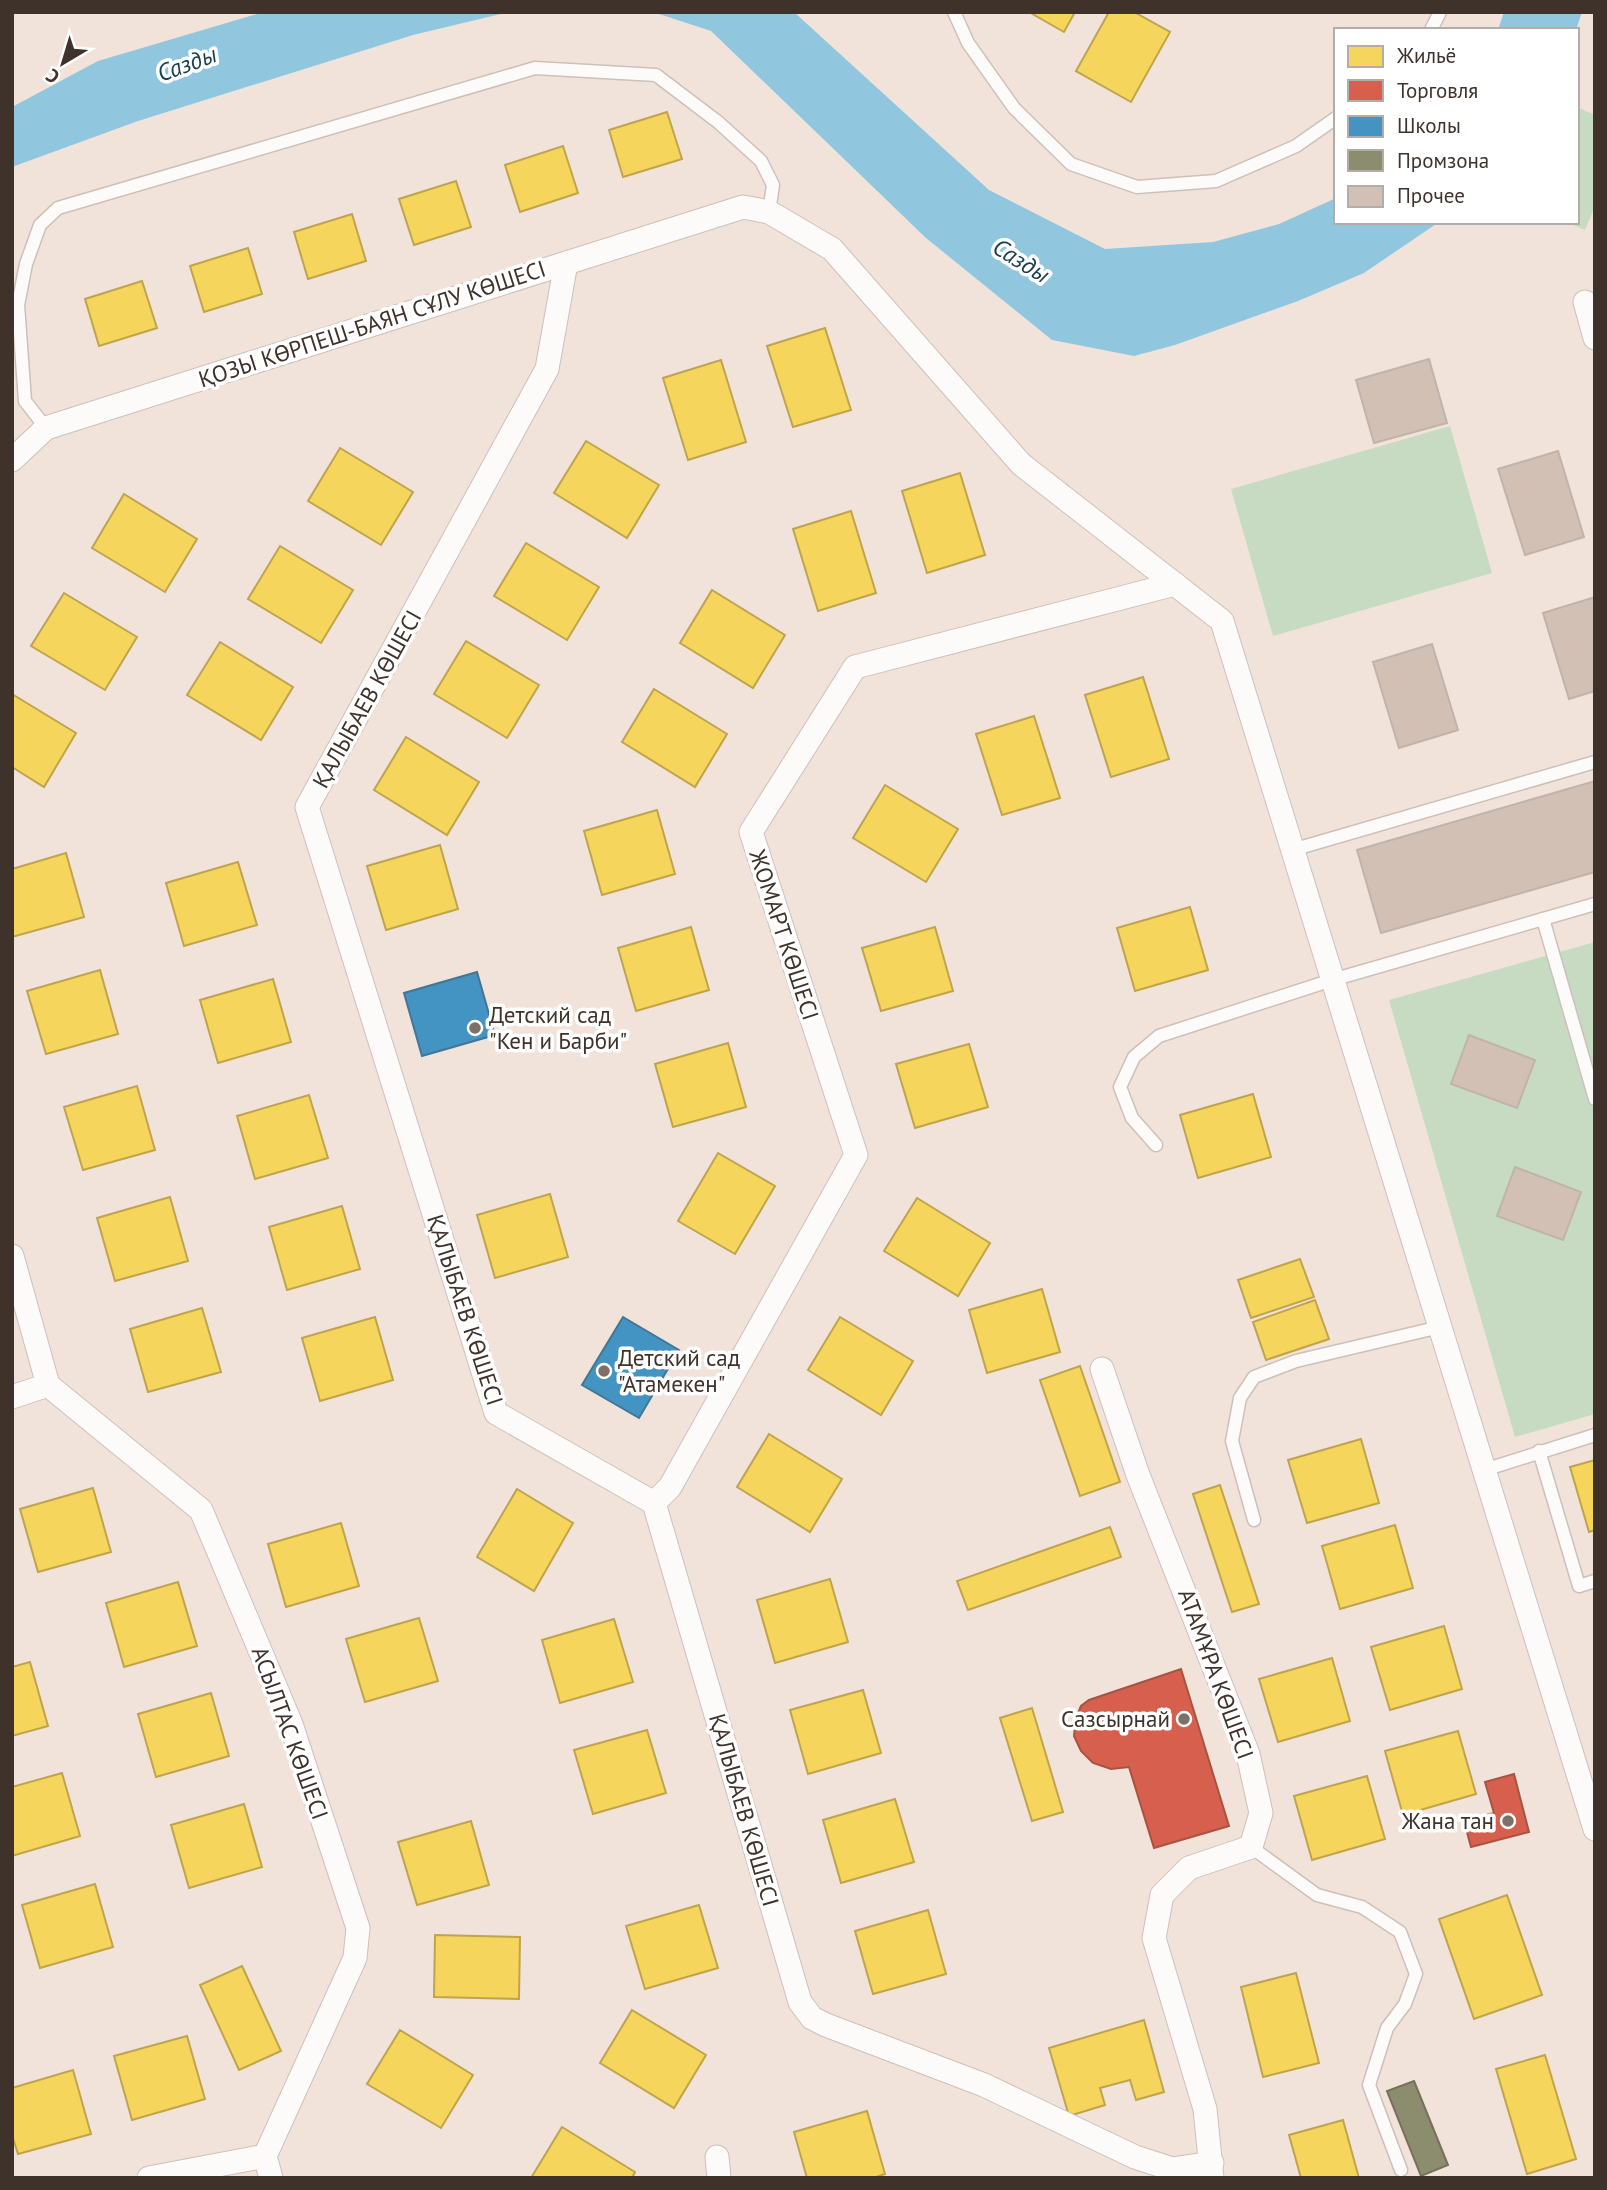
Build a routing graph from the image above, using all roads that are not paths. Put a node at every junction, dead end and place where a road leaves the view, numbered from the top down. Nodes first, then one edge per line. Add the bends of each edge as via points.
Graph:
1 (954, 12) edge
2 (1440, 12) edge
3 (1432, 28) edge
4 (1334, 119) edge
5 (769, 212) junction
6 (566, 262) junction
7 (1585, 302) dead end
8 (1595, 338) edge
9 (19, 400) edge
10 (47, 428) junction
11 (12, 460) edge
12 (1175, 584) junction
13 (1595, 762) edge
14 (1292, 850) junction
15 (1595, 904) edge
16 (1543, 919) junction
17 (1332, 979) junction
18 (1595, 1099) edge
19 (1156, 1145) dead end
20 (12, 1256) edge
21 (1440, 1327) junction
22 (1102, 1369) dead end
23 (48, 1384) junction
24 (12, 1397) edge
25 (1595, 1435) edge
26 (1539, 1451) junction
27 (1484, 1470) junction
28 (654, 1503) junction
29 (1254, 1520) dead end
30 (1595, 1581) edge
31 (1595, 1829) edge
32 (1251, 1847) junction
33 (268, 2167) edge
34 (1401, 2170) dead end
35 (1212, 2171) edge
36 (149, 2178) edge

1 - 4 lane via 968,43 1014,108 1071,164 1137,187 1216,181 1296,146
2 - 3 lane
5 - 6 street, ҚОЗЫ КӨРПЕШ-БАЯН СҰЛУ КӨШЕСІ via 743,207
5 - 9 lane via 773,185 761,160 656,75 535,68 58,208 40,225 26,264 18,305
5 - 12 street via 832,249 1021,464
6 - 10 street, ҚОЗЫ КӨРПЕШ-БАЯН СҰЛУ КӨШЕСІ
6 - 28 street, ҚАЛЫБАЕВ КӨШЕСІ via 547,369 307,807 496,1413
7 - 8 street
9 - 10 lane
10 - 11 street, ҚОЗЫ КӨРПЕШ-БАЯН СҰЛУ КӨШЕСІ
12 - 14 street via 1222,621
12 - 28 street, ЖОМАРТ КӨШЕСІ via 855,667 751,832 856,1155 670,1486
13 - 14 lane
14 - 17 street
15 - 16 lane
16 - 17 lane
16 - 18 lane
17 - 19 lane via 1159,1036 1134,1058 1120,1087 1132,1118
17 - 21 street
20 - 23 street
21 - 27 street
21 - 29 lane via 1296,1361 1254,1377 1240,1398 1232,1441
22 - 32 street, АТАМҰРА КӨШЕСІ via 1138,1475 1248,1754 1261,1814
23 - 24 street
23 - 33 street, АСЫЛТАС КӨШЕСІ via 201,1510 292,1724 358,1928 355,1958
25 - 26 lane
26 - 27 lane
26 - 30 lane via 1579,1586
27 - 31 street
28 - 35 street, ҚАЛЫБАЕВ КӨШЕСІ via 800,2002 812,2018 984,2085 1135,2157 1172,2169
32 - 34 lane via 1317,1895 1362,1907 1400,1932 1416,1974 1405,2004 1387,2028 1369,2085
32 - 35 street via 1189,1868 1162,1895 1154,1938 1205,2109
33 - 36 street, АСЫЛТАС КӨШЕСІ

